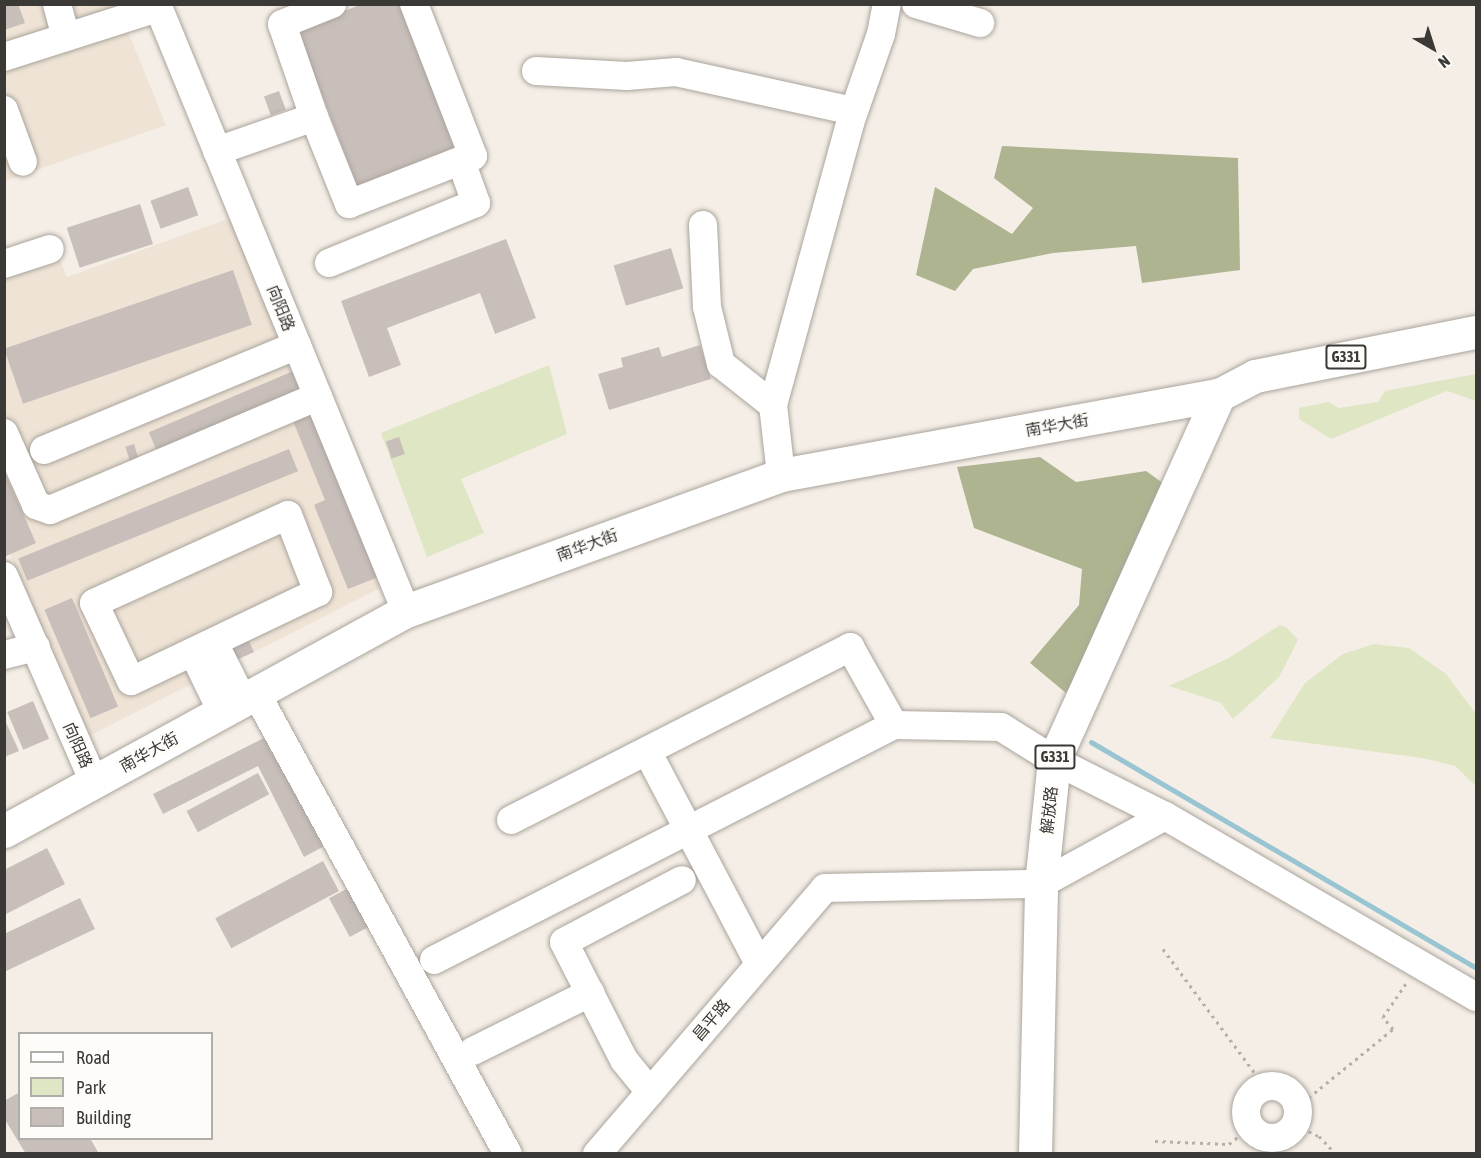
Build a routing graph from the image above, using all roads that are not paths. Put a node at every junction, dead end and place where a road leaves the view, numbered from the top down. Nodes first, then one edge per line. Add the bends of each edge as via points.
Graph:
1 (57, 4) edge
2 (332, 4) edge
3 (414, 4) edge
4 (887, 4) edge
5 (916, 4) edge
6 (158, 6) edge
7 (980, 22) dead end
8 (66, 37) junction
9 (4, 57) edge
10 (536, 71) dead end
11 (4, 110) edge
12 (854, 111) junction
13 (314, 117) junction
14 (217, 151) junction
15 (461, 161) junction
16 (12, 164) edge
17 (703, 225) dead end
18 (50, 249) dead end
19 (329, 263) dead end
20 (4, 264) edge
21 (1476, 332) edge
22 (297, 345) junction
23 (1476, 348) edge
24 (1219, 395) junction
25 (318, 396) junction
26 (773, 405) junction
27 (4, 433) edge
28 (44, 450) dead end
29 (781, 475) junction
30 (4, 576) edge
31 (406, 611) junction
32 (36, 647) junction
33 (204, 647) junction
34 (4, 655) edge
35 (240, 702) junction
36 (894, 725) junction
37 (647, 751) junction
38 (1054, 760) junction
39 (94, 782) junction
40 (1165, 816) junction
41 (511, 820) dead end
42 (688, 830) junction
43 (4, 831) edge
44 (682, 879) dead end
45 (1041, 884) junction
46 (434, 960) dead end
47 (759, 963) junction
48 (590, 993) junction
49 (1476, 997) edge
50 (474, 1051) dead end
51 (650, 1092) junction
52 (1253, 1138) edge
53 (508, 1154) edge
54 (597, 1154) edge
55 (1035, 1154) edge

1 - 8 street
2 - 13 street via 282,24
3 - 15 street via 473,156
4 - 12 street via 881,34
5 - 7 street
6 - 8 street
6 - 14 street, 向阳路
8 - 9 street
10 - 12 street via 627,76 676,72
11 - 16 street
12 - 26 street
13 - 14 street
13 - 15 street via 349,204
14 - 22 street, 向阳路
15 - 19 street via 476,203
17 - 26 street via 707,307 721,364
18 - 20 street
21 - 24 main road, 南华大街 / G331 via 1255,376
22 - 25 street, 向阳路
22 - 28 street
23 - 24 main road, 南华大街 / G331 via 1260,391
24 - 29 main road, 南华大街
24 - 38 main road, 解放路 / G331
25 - 27 street via 50,510 36,505
25 - 31 street, 向阳路
26 - 29 street
29 - 31 main road, 南华大街
30 - 32 street, 向阳路
31 - 35 main road, 南华大街
32 - 34 street
32 - 39 street, 向阳路
33 - 33 street via 131,681 94,603 288,515 318,592
33 - 35 street
35 - 39 main road, 南华大街
35 - 53 street
36 - 37 street via 850,648
36 - 38 street via 1001,727
36 - 42 street
37 - 41 street
37 - 42 street
38 - 40 street
38 - 45 main road, 解放路 / G331
39 - 43 main road, 南华大街
40 - 45 street
40 - 49 street
42 - 46 street
42 - 47 street
44 - 48 street via 564,942
45 - 47 street, 昌平路 via 825,888
45 - 55 main road, 解放路 / G331
47 - 51 street, 昌平路
48 - 50 street
48 - 51 street via 624,1060
51 - 54 street, 昌平路
52 - 52 street via 1246,1120 1247,1103 1257,1090 1282,1088 1295,1100 1296,1116 1282,1136

